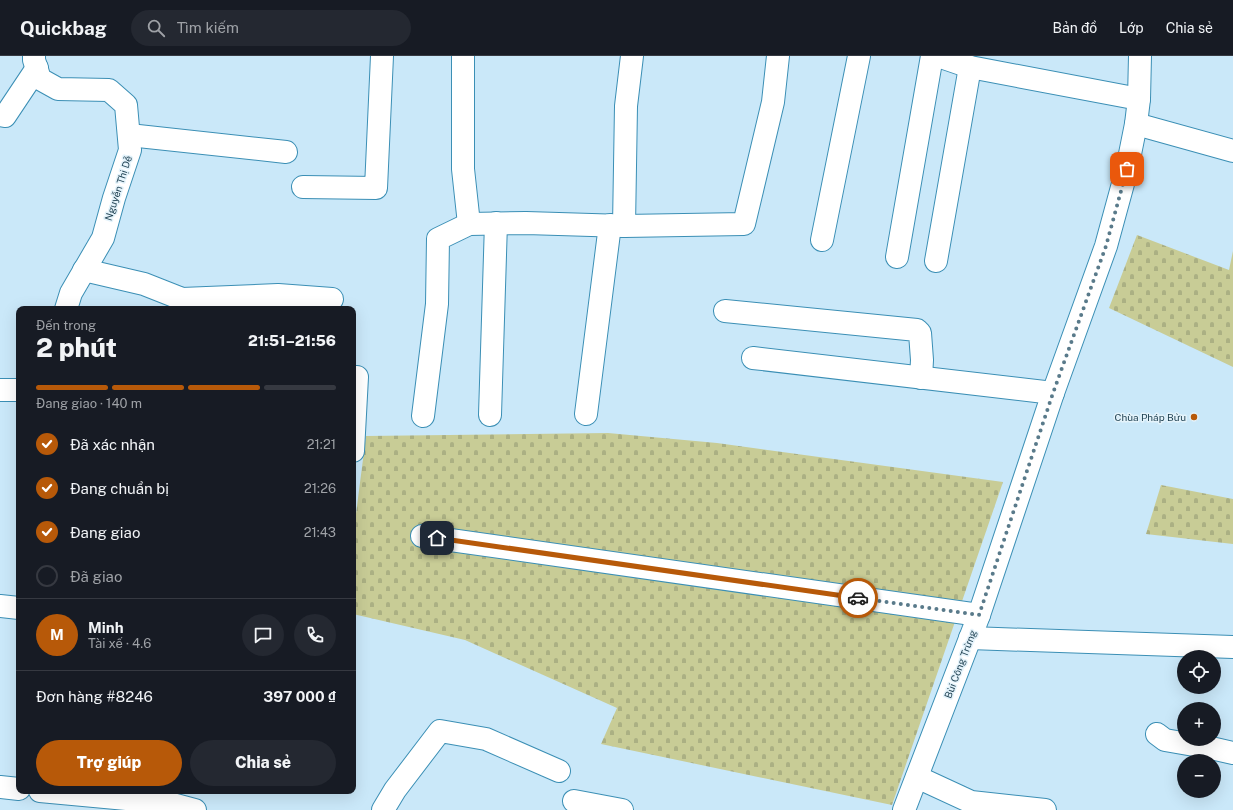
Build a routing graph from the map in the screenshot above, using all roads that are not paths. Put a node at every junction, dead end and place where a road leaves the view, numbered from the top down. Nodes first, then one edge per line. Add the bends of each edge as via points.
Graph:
1 (382, 56) edge
2 (463, 56) edge
3 (632, 56) edge
4 (778, 56) edge
5 (859, 56) edge
6 (932, 56) edge
7 (938, 56) edge
8 (1140, 56) edge
9 (36, 62) edge
10 (970, 67) junction
11 (1139, 99) junction
12 (0, 115) edge
13 (1136, 124) junction
14 (129, 134) junction
15 (1233, 150) edge
16 (286, 152) dead end
17 (304, 188) dead end
18 (496, 223) junction
19 (469, 224) junction
20 (617, 226) junction
21 (822, 240) dead end
22 (897, 257) dead end
23 (936, 261) dead end
24 (84, 270) junction
25 (332, 299) dead end
26 (67, 306) edge
27 (725, 311) dead end
28 (753, 358) dead end
29 (356, 377) edge
30 (921, 378) junction
31 (0, 390) edge
32 (16, 390) edge
33 (1053, 393) junction
34 (356, 396) edge
35 (586, 414) dead end
36 (490, 415) dead end
37 (423, 416) dead end
38 (422, 536) dead end
39 (0, 606) edge
40 (16, 608) edge
41 (979, 615) junction
42 (970, 638) junction
43 (1233, 647) edge
44 (1157, 734) dead end
45 (1233, 753) edge
46 (559, 771) dead end
47 (917, 777) junction
48 (0, 787) edge
49 (16, 789) edge
50 (117, 795) edge
51 (60, 796) edge
52 (574, 801) dead end
53 (169, 807) edge
54 (195, 810) edge
55 (383, 810) edge
56 (622, 810) edge
57 (904, 810) edge
58 (1045, 810) edge

1 - 17 street via 376,188
2 - 19 street via 463,169
3 - 20 street
4 - 20 street via 773,102 744,224
5 - 21 street
6 - 22 street
7 - 10 street
8 - 11 street, Bùi Công Trừng
9 - 12 street via 5,116
9 - 14 street, Nguyễn Thị Dễ via 40,79 58,89 109,90 126,105
10 - 11 street
10 - 23 street
11 - 13 street, Bùi Công Trừng
13 - 15 street
13 - 33 street, Bùi Công Trừng via 1127,169 1106,246
14 - 16 street
14 - 24 street, Nguyễn Thị Dễ via 130,150 103,238
18 - 19 street
18 - 20 street
18 - 36 street
19 - 37 street via 438,239 437,304
20 - 35 street
24 - 25 street via 144,284 182,299 278,295
24 - 26 street, Nguyễn Thị Dễ
27 - 30 street via 917,330 920,333
28 - 30 street
29 - 34 street
30 - 33 street
31 - 32 street
33 - 41 street, Bùi Công Trừng
38 - 41 street
39 - 40 street
41 - 42 street, Bùi Công Trừng
42 - 43 street
42 - 47 street, Bùi Công Trừng
44 - 45 street via 1165,740
46 - 55 street via 486,739 440,731
47 - 57 street, Bùi Công Trừng
47 - 58 street via 971,802
48 - 49 street
50 - 51 street
50 - 53 street
52 - 56 street
53 - 54 street

